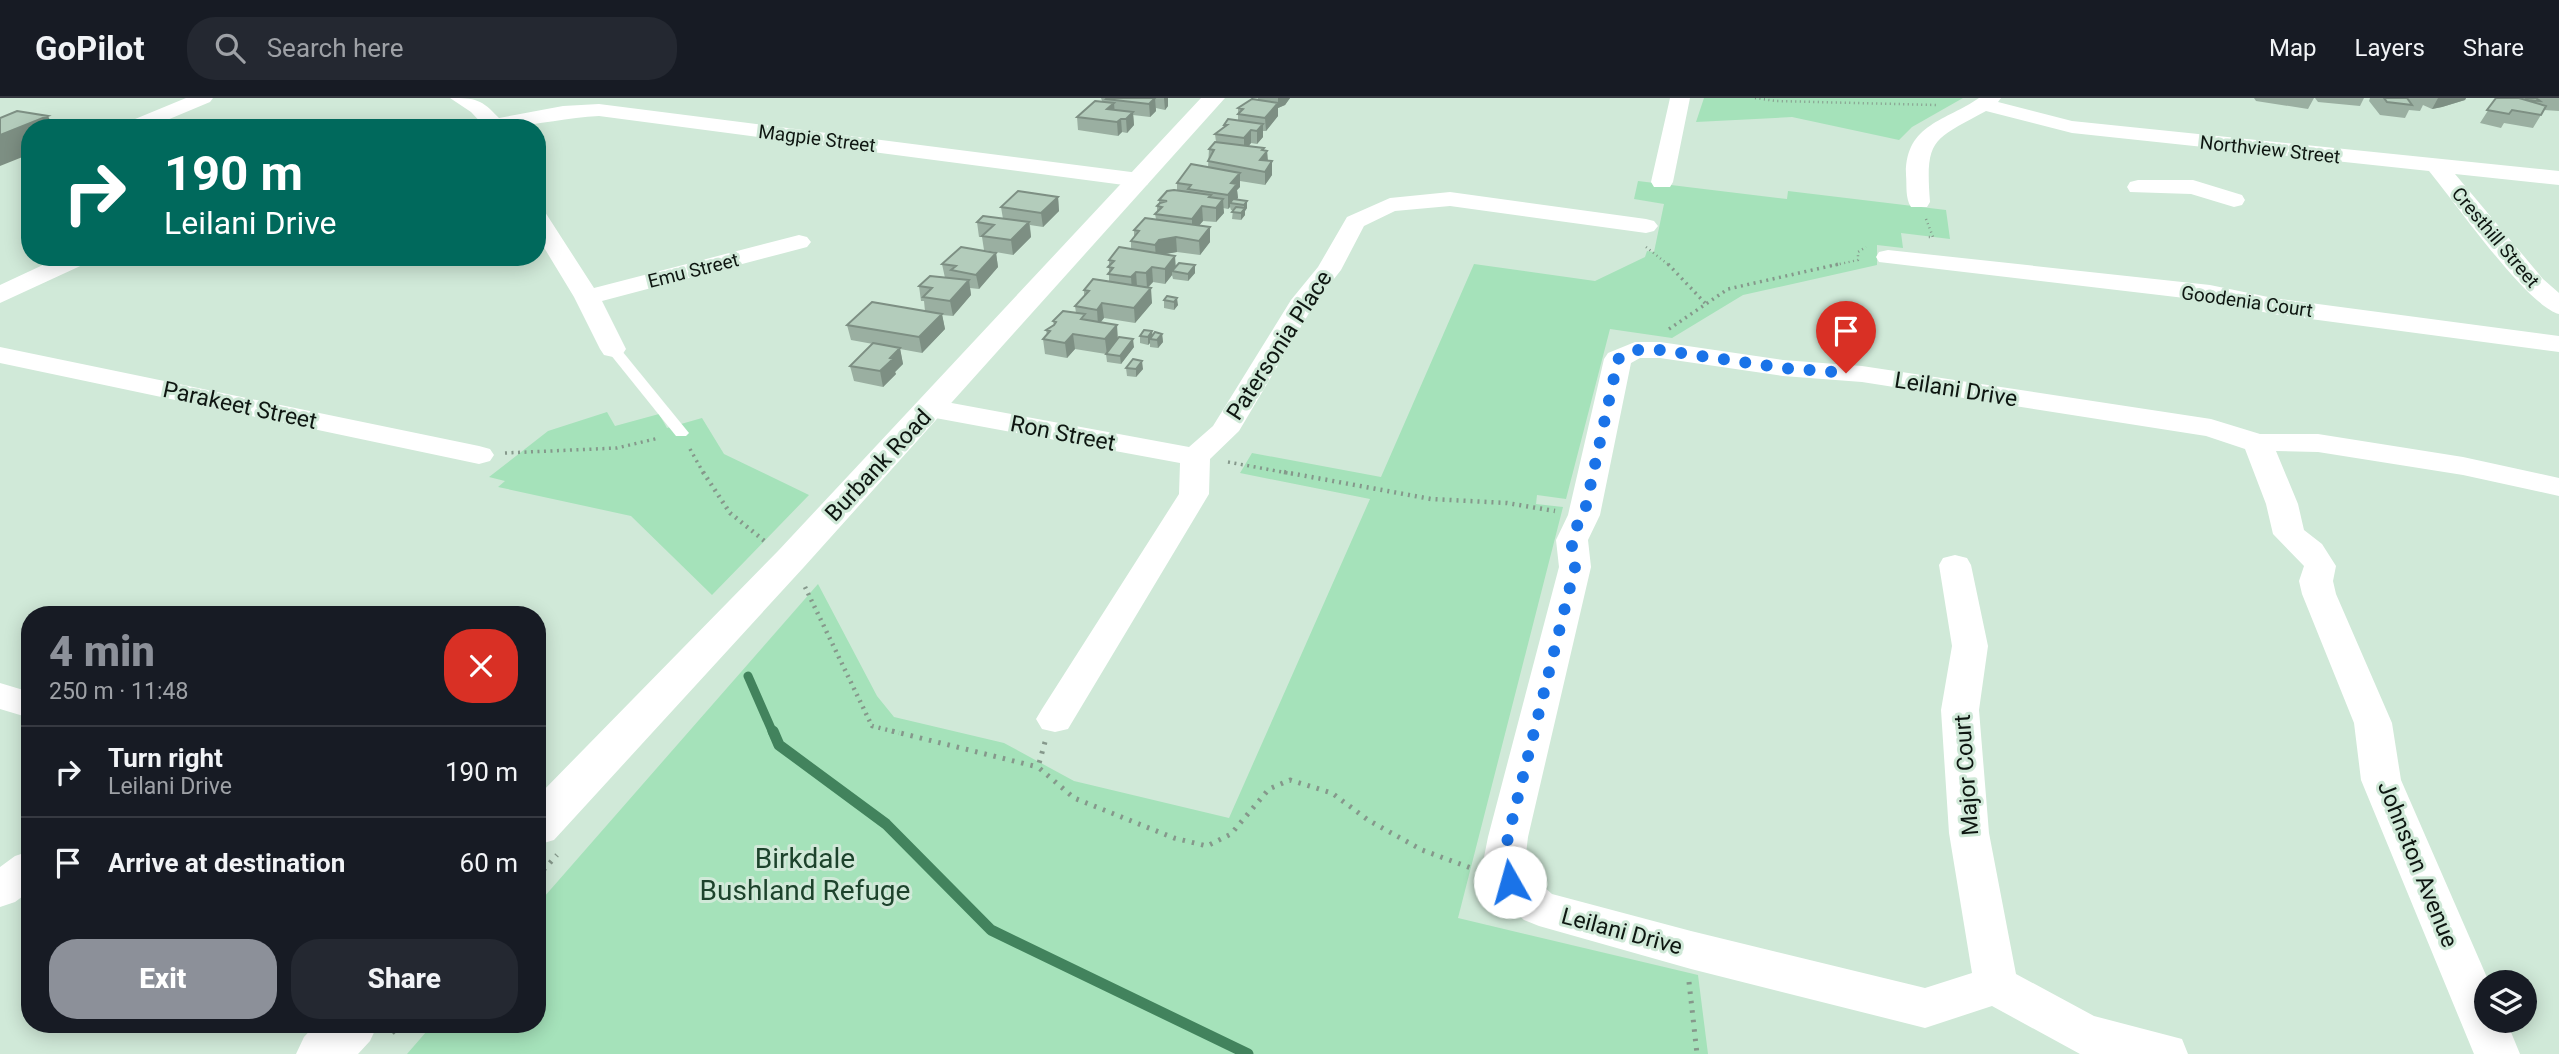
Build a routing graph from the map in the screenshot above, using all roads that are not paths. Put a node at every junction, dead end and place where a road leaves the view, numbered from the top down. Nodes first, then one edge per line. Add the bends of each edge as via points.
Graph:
1 (203, 98) edge
2 (460, 98) edge
3 (1214, 98) edge
4 (1680, 98) edge
5 (1983, 104) edge
6 (152, 119) edge
7 (490, 119) edge
8 (528, 119) edge
9 (2173, 139) junction
10 (2436, 165) junction
11 (2559, 178) edge
12 (1139, 180) junction
13 (2138, 187) dead end
14 (2193, 187) junction
15 (2234, 200) dead end
16 (1919, 202) road end
17 (546, 231) edge
18 (799, 242) dead end
19 (1881, 250) road end
20 (61, 266) edge
21 (0, 295) edge
22 (587, 297) junction
23 (2559, 306) edge
24 (2559, 344) edge
25 (613, 349) joint
26 (0, 355) edge
27 (930, 408) junction
28 (681, 433) road end
29 (2258, 443) junction
30 (479, 455) road end
31 (1195, 457) junction
32 (2559, 487) edge
33 (1955, 565) dead end
34 (0, 696) edge
35 (21, 702) edge
36 (1055, 719) road end
37 (546, 818) edge
38 (21, 875) edge
39 (0, 890) edge
40 (1996, 985) junction
41 (343, 1033) edge
42 (323, 1054) edge
43 (2165, 1054) edge
44 (2497, 1054) edge

1 - 6 street
2 - 7 street
3 - 12 street, Burbank Road
4 - 31 street, Patersonia Place via 1650,214 1450,199 1390,205 1354,222 1329,270 1304,300 1224,431
5 - 9 street, Northview Street via 2072,127
5 - 16 street via 1921,142 1916,162
8 - 12 street, Magpie Street via 563,111 599,110
9 - 10 street, Northview Street
9 - 14 street
10 - 11 street, Northview Street
10 - 23 street, Cresthill Street via 2534,284
12 - 27 street, Burbank Road
13 - 14 street
14 - 15 street
17 - 22 street
18 - 22 street, Emu Street
19 - 24 street, Goodenia Court via 1931,245 2273,306
20 - 21 street
22 - 25 street
25 - 28 lane
26 - 30 street, Parakeet Street
27 - 31 street, Ron Street
27 - 37 street, Burbank Road via 797,571
29 - 32 street, Leilani Drive via 2318,443
29 - 40 street, Leilani Drive via 2211,428 1862,374 1660,350 1635,350 1618,359 1584,515 1573,530 1575,567 1508,837 1504,862 1510,882 1539,908 1925,1008
29 - 44 street, Johnston Avenue via 2289,534 2320,566 2319,594 2373,723 2381,779
31 - 36 street via 1194,494
33 - 40 street, Major Court via 1970,646 1960,710 1969,832
34 - 35 street
38 - 39 street
40 - 43 street via 2085,1035
41 - 42 street

